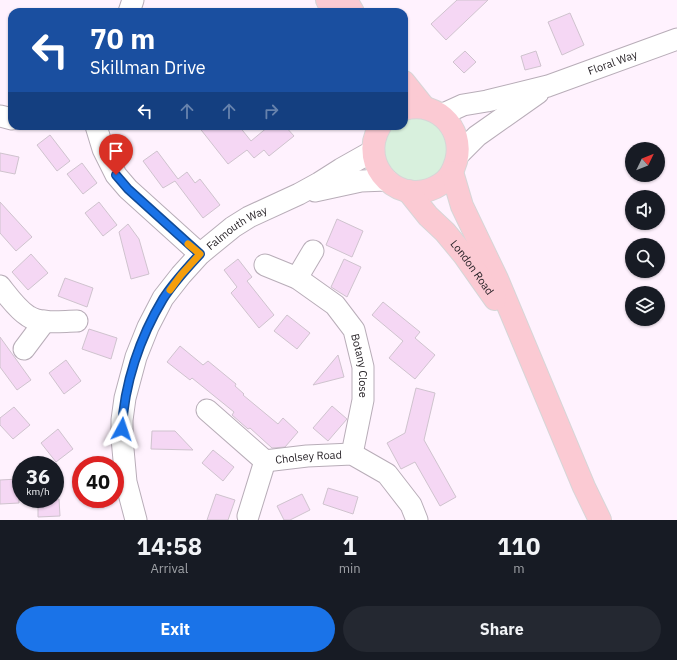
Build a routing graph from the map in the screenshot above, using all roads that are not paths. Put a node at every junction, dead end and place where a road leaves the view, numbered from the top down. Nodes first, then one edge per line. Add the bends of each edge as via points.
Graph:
1 (677, 39) edge
2 (548, 86) junction
3 (408, 88) edge
4 (423, 111) edge
5 (97, 130) edge
6 (378, 130) edge
7 (373, 151) junction
8 (455, 164) junction
9 (387, 180) junction
10 (408, 191) junction
11 (299, 194) junction
12 (313, 251) dead end
13 (200, 254) junction
14 (265, 265) dead end
15 (297, 278) junction
16 (0, 286) edge
17 (45, 321) junction
18 (77, 321) dead end
19 (24, 349) dead end
20 (527, 351) junction
21 (207, 410) dead end
22 (352, 454) junction
23 (265, 461) junction
24 (248, 516) dead end
25 (136, 520) edge
26 (417, 520) edge
27 (600, 520) edge

1 - 2 street, Floral Way
2 - 4 street, Floral Way via 487,101
2 - 8 street, Floral Way via 477,136
3 - 4 main road
4 - 8 main road, London Road via 448,121 455,132 458,146
5 - 13 street via 116,175
6 - 7 main road
7 - 9 main road via 376,164
7 - 11 street, Falmouth Way
8 - 10 main road via 443,183 430,190
8 - 20 main road, London Road via 462,206 497,279
9 - 10 main road via 392,185
9 - 11 street, Falmouth Way via 362,181
10 - 20 main road, London Road via 464,254
11 - 13 street, Falmouth Way via 233,227
12 - 15 street
13 - 25 street, Falmouth Way via 163,298 136,357 125,398 122,438 126,482
14 - 15 street, Botany Close
15 - 22 street, Botany Close via 335,305 354,330 363,367 363,400
16 - 17 street via 28,316
17 - 18 street
17 - 19 street
20 - 27 main road, London Road
21 - 23 street, Cholsey Road
22 - 23 street, Cholsey Road
22 - 26 street, Cholsey Road via 387,474 411,505
23 - 24 street, Cholsey Road

